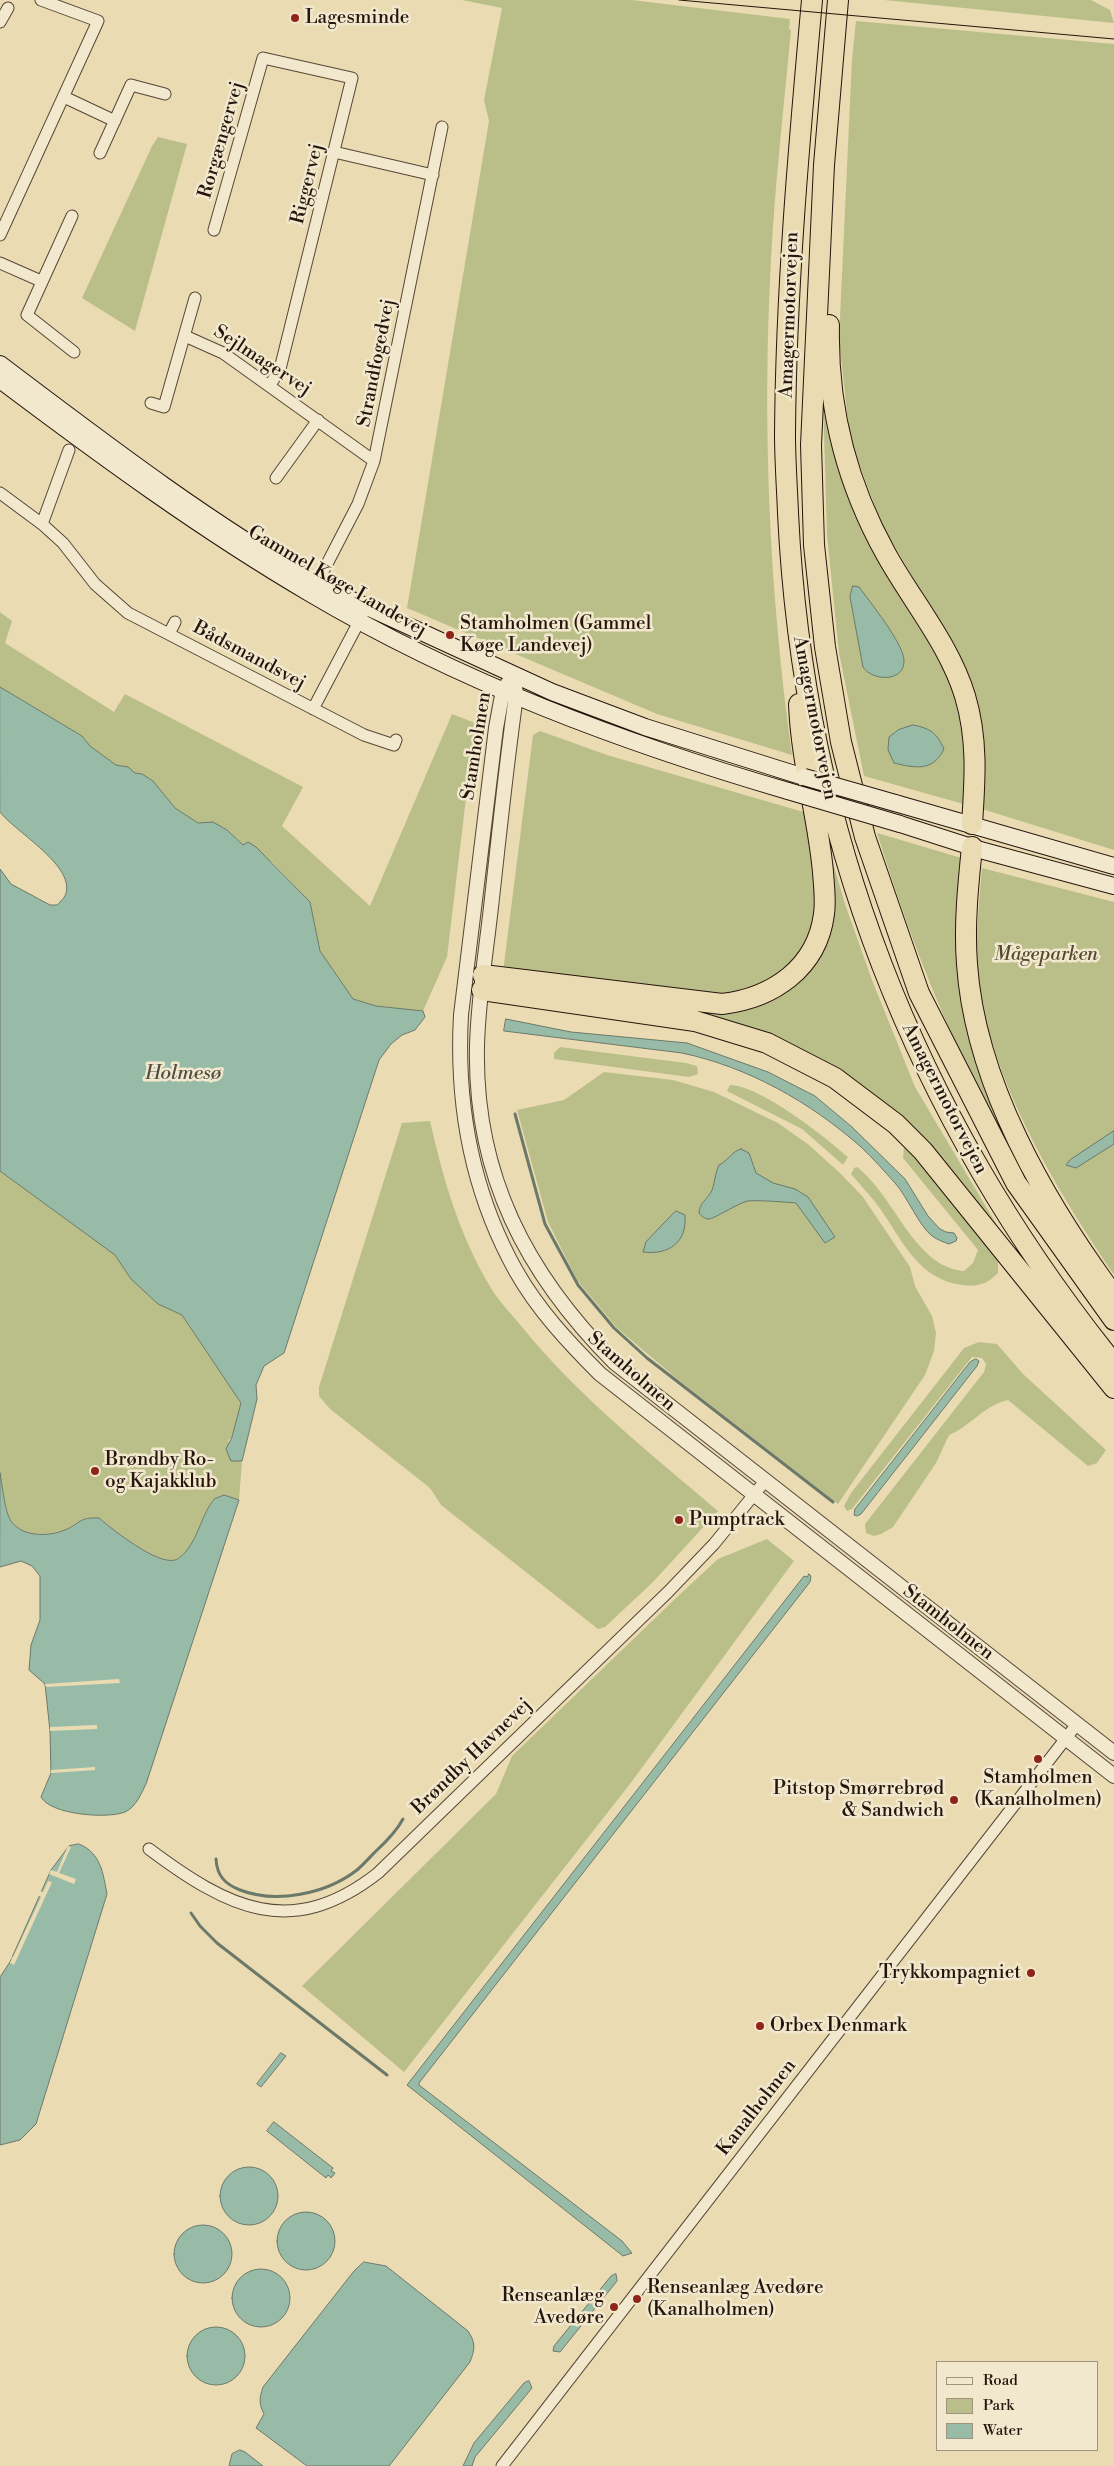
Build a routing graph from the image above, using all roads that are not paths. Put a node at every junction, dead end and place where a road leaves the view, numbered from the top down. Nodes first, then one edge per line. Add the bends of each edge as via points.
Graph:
1 (41, 0) edge
2 (812, 0) edge
3 (838, 0) edge
4 (8, 8) dead end
5 (0, 22) edge
6 (262, 58) joint
7 (165, 94) dead end
8 (64, 96) junction
9 (115, 121) junction
10 (442, 127) dead end
11 (334, 152) junction
12 (100, 153) dead end
13 (824, 165) junction
14 (432, 175) junction
15 (72, 216) dead end
16 (1, 228) edge
17 (214, 230) dead end
18 (0, 263) edge
19 (41, 281) junction
20 (196, 298) dead end
21 (184, 336) junction
22 (74, 352) dead end
23 (0, 364) edge
24 (0, 380) edge
25 (270, 385) junction
26 (151, 403) dead end
27 (318, 420) junction
28 (69, 450) dead end
29 (374, 461) junction
30 (276, 478) dead end
31 (0, 493) edge
32 (42, 524) junction
33 (314, 589) junction
34 (363, 615) junction
35 (175, 622) dead end
36 (169, 634) junction
37 (798, 634) junction
38 (513, 676) junction
39 (509, 693) junction
40 (313, 709) junction
41 (396, 740) dead end
42 (972, 824) junction
43 (972, 847) junction
44 (1114, 866) edge
45 (1114, 886) edge
46 (477, 982) junction
47 (1114, 1296) edge
48 (1114, 1320) edge
49 (1114, 1364) edge
50 (1114, 1388) edge
51 (765, 1481) junction
52 (754, 1495) junction
53 (1077, 1724) junction
54 (1066, 1738) junction
55 (1114, 1753) edge
56 (1114, 1776) edge
57 (149, 1849) dead end
58 (502, 2466) edge

1 - 8 street via 98,21
2 - 37 highway, Amagermotorvejen via 795,190 785,436
3 - 13 highway, Amagermotorvejen
4 - 5 street
6 - 11 street, Riggervej via 352,78
6 - 17 street, Rorgængervej
7 - 9 street via 132,85
8 - 9 street
8 - 16 street
9 - 12 street
10 - 14 street, Strandfogedvej
11 - 14 street
11 - 25 street, Riggervej via 280,369
13 - 42 highway via 832,217 829,343 833,404 842,447 859,500 882,546 944,647 964,695 973,729 976,769
13 - 48 highway, Amagermotorvejen via 811,445 814,545 825,647 841,742 865,837 919,993 1016,1183
14 - 29 street, Strandfogedvej
15 - 19 street
18 - 19 street
19 - 22 street via 27,315
20 - 21 street, Sejlmagervej
21 - 25 street, Sejlmagervej via 223,352
21 - 26 street, Sejlmagervej via 164,407
23 - 33 main road, Gammel Køge Landevej via 157,481
24 - 33 main road, Gammel Køge Landevej via 191,518
25 - 27 street, Sejlmagervej
27 - 29 street, Sejlmagervej
27 - 30 street, Sejlmagervej
28 - 32 street
29 - 33 street, Strandfogedvej via 358,504
31 - 32 street, Bådsmandsvej
32 - 36 street, Bådsmandsvej via 110,598 128,613
33 - 34 main road, Gammel Køge Landevej
34 - 38 main road, Gammel Køge Landevej
34 - 39 main road, Gammel Køge Landevej via 426,656
34 - 40 street, Bådsmandsvej
35 - 36 street, Bådsmandsvej
36 - 40 street, Bådsmandsvej
37 - 46 highway via 800,732 826,894 819,935 797,971 763,995 722,1004
37 - 49 highway, Amagermotorvejen via 820,762 842,850 868,932 909,1032 951,1120 994,1197 1070,1309
38 - 39 street, Stamholmen
38 - 42 main road, Gammel Køge Landevej, bridge via 645,727 777,769
39 - 43 main road, Gammel Køge Landevej, bridge via 635,743
39 - 46 street, Stamholmen
39 - 46 street, Stamholmen via 496,728
40 - 41 street, Bådsmandsvej via 364,735 394,745
42 - 43 main road
42 - 44 main road, Gammel Køge Landevej
43 - 45 main road, Gammel Køge Landevej
43 - 47 highway via 967,965 982,1044 1002,1104 1039,1179
46 - 50 highway via 695,1021 767,1044 835,1078 888,1118 923,1151
46 - 51 street, Stamholmen via 477,1077 486,1144 502,1197 534,1265 581,1329 615,1362
46 - 52 street, Stamholmen via 459,1039 460,1078 469,1146 485,1205 517,1272 565,1338 600,1374
51 - 52 street, Brøndby Havnevej
51 - 53 street, Stamholmen
52 - 54 street, Stamholmen
52 - 57 street, Brøndby Havnevej via 714,1544 668,1592 359,1888 314,1907 265,1910 218,1895
53 - 54 street, Kanalholmen
53 - 55 street, Stamholmen
54 - 56 street, Stamholmen
54 - 58 street, Kanalholmen

